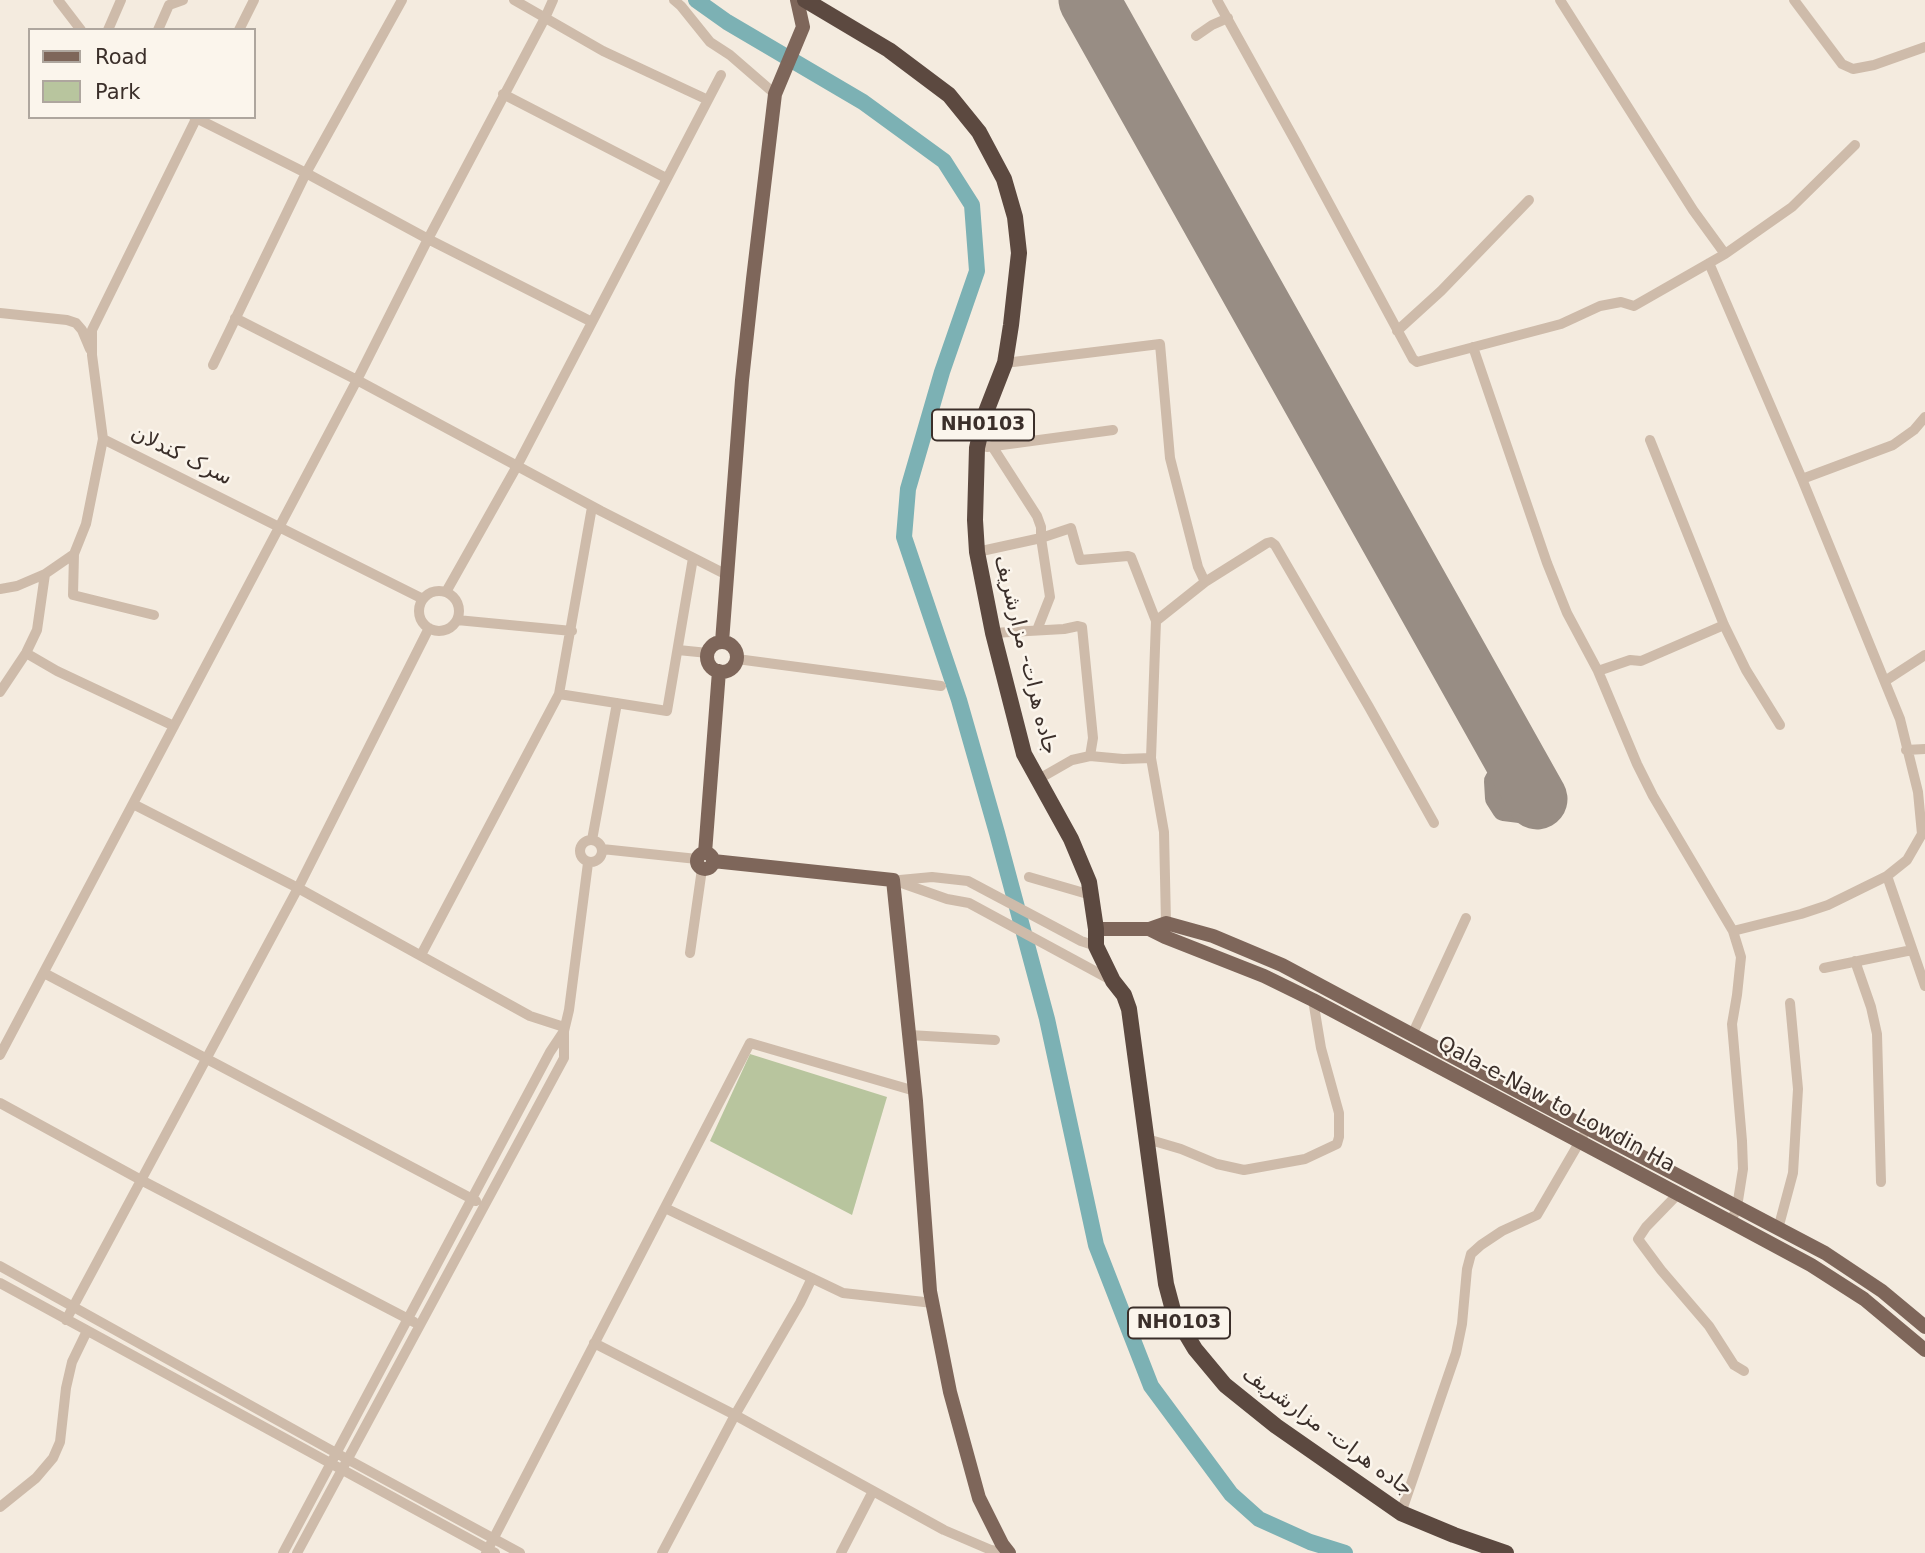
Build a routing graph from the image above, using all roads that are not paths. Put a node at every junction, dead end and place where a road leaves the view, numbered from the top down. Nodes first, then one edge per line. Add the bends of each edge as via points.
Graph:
1 (58, 0) edge
2 (121, 0) edge
3 (183, 0) edge
4 (254, 0) edge
5 (402, 0) edge
6 (514, 0) edge
7 (552, 0) edge
8 (674, 0) edge
9 (797, 0) edge
10 (805, 0) edge
11 (1217, 0) edge
12 (1560, 0) edge
13 (1794, 0) edge
14 (545, 18) junction
15 (1228, 18) junction
16 (79, 28) edge
17 (109, 28) edge
18 (159, 28) edge
19 (240, 28) edge
20 (1196, 36) dead end
21 (1925, 47) edge
22 (721, 75) dead end
23 (503, 94) junction
24 (775, 94) junction
25 (708, 100) junction
26 (196, 119) edge
27 (198, 119) edge
28 (1855, 145) dead end
29 (306, 173) junction
30 (666, 178) junction
31 (1529, 200) dead end
32 (428, 239) junction
33 (1725, 254) junction
34 (1709, 263) junction
35 (0, 313) edge
36 (235, 318) junction
37 (592, 322) junction
38 (1397, 331) junction
39 (1473, 347) junction
40 (92, 355) junction
41 (1005, 363) junction
42 (213, 365) dead end
43 (357, 380) junction
44 (1925, 417) edge
45 (1113, 430) dead end
46 (103, 439) junction
47 (1650, 440) dead end
48 (984, 447) junction
49 (517, 466) junction
50 (1802, 480) junction
51 (592, 507) junction
52 (280, 527) junction
53 (1041, 538) junction
54 (977, 552) junction
55 (74, 554) junction
56 (694, 558) junction
57 (46, 574) junction
58 (727, 575) junction
59 (1205, 582) junction
60 (0, 589) edge
61 (446, 592) junction
62 (423, 599) junction
63 (154, 615) dead end
64 (457, 620) junction
65 (1156, 621) junction
66 (1724, 625) junction
67 (429, 628) junction
68 (1037, 630) junction
69 (572, 631) junction
70 (993, 633) junction
71 (722, 642) junction
72 (678, 650) junction
73 (26, 653) junction
74 (708, 653) junction
75 (1925, 655) edge
76 (737, 659) junction
77 (719, 671) junction
78 (1598, 671) junction
79 (1885, 681) junction
80 (941, 686) dead end
81 (0, 692) edge
82 (559, 694) junction
83 (617, 703) junction
84 (1780, 725) dead end
85 (174, 726) junction
86 (1925, 749) edge
87 (1906, 750) junction
88 (1090, 756) junction
89 (1151, 758) junction
90 (1037, 779) junction
91 (133, 804) junction
92 (1434, 823) dead end
93 (1924, 834) edge
94 (592, 840) junction
95 (602, 849) junction
96 (704, 860) junction
97 (589, 863) junction
98 (1887, 876) junction
99 (1029, 877) dead end
100 (893, 880) junction
101 (298, 888) junction
102 (1091, 895) junction
103 (1466, 918) dead end
104 (1166, 923) junction
105 (1096, 929) junction
106 (1149, 929) junction
107 (1733, 931) junction
108 (1097, 946) junction
109 (1912, 950) junction
110 (691, 953) dead end
111 (421, 955) junction
112 (1855, 961) junction
113 (1824, 968) dead end
114 (44, 973) junction
115 (1113, 981) junction
116 (1925, 986) edge
117 (1313, 1000) junction
118 (1790, 1003) dead end
119 (1373, 1014) junction
120 (1365, 1027) junction
121 (564, 1029) junction
122 (909, 1035) junction
123 (1412, 1035) junction
124 (995, 1040) dead end
125 (0, 1055) edge
126 (206, 1058) junction
127 (915, 1091) junction
128 (0, 1103) edge
129 (1588, 1128) junction
130 (509, 1130) junction
131 (522, 1137) junction
132 (1147, 1139) junction
133 (1579, 1142) junction
134 (141, 1180) junction
135 (1881, 1181) dead end
136 (1678, 1194) junction
137 (472, 1199) junction
138 (485, 1206) junction
139 (1737, 1207) junction
140 (665, 1208) junction
141 (1731, 1222) junction
142 (1778, 1228) junction
143 (0, 1266) edge
144 (811, 1278) junction
145 (0, 1283) edge
146 (933, 1303) junction
147 (73, 1307) junction
148 (408, 1318) junction
149 (66, 1320) junction
150 (419, 1325) junction
151 (1925, 1327) edge
152 (87, 1331) junction
153 (594, 1343) junction
154 (1925, 1350) edge
155 (1744, 1371) dead end
156 (735, 1416) junction
157 (333, 1458) junction
158 (344, 1464) junction
159 (873, 1491) junction
160 (0, 1507) edge
161 (1401, 1513) junction
162 (490, 1548) edge
163 (283, 1553) edge
164 (297, 1553) edge
165 (520, 1553) edge
166 (662, 1553) edge
167 (841, 1553) edge
168 (1008, 1553) edge
169 (1506, 1553) edge

1 - 16 street
2 - 17 street
3 - 18 street via 169,5
4 - 19 street
5 - 29 street
6 - 14 street
7 - 14 street
8 - 24 street via 710,42
9 - 24 main road via 803,27
10 - 41 highway, جاده هرات- مزارشریف / NH0103 via 889,50 949,95 979,132 1004,179 1015,217 1018,253
11 - 15 street
12 - 33 street
13 - 21 street via 1842,64 1853,69
14 - 23 street
14 - 25 street
15 - 20 street
15 - 38 street
22 - 25 street
23 - 30 street
23 - 32 street
24 - 58 main road via 744,367
25 - 30 street
26 - 40 street via 92,330
27 - 29 street
28 - 33 street via 1792,207
29 - 32 street
29 - 36 street
30 - 37 street
31 - 38 street
32 - 37 street
32 - 43 street
33 - 34 street
34 - 39 street via 1634,306 1621,302 1600,306 1560,324
34 - 50 street
35 - 40 street via 75,323
36 - 42 street
36 - 43 street
37 - 49 street
38 - 39 street via 1418,362
39 - 78 street via 1547,563
40 - 46 street
41 - 48 highway, جاده هرات- مزارشریف / NH0103 via 985,417
41 - 59 street via 1160,344 1170,458
43 - 49 street
43 - 52 street
44 - 50 street via 1893,445
45 - 48 street
46 - 52 street, سرک کندلان
46 - 55 street, سرک کندلان via 86,524
47 - 66 street
48 - 53 street via 1037,516
48 - 54 highway, جاده هرات- مزارشریف / NH0103 via 975,520
49 - 51 street
49 - 61 street
50 - 79 street
51 - 56 street
51 - 69 street
52 - 62 street, سرک کندلان
52 - 85 street
53 - 54 street
53 - 65 street via 1071,528 1080,560 1131,557
53 - 68 street via 1050,597
54 - 70 highway, جاده هرات- مزارشریف / NH0103
55 - 57 street
55 - 63 street via 73,595
56 - 58 street
56 - 72 street
57 - 60 street
57 - 73 street via 37,630
58 - 71 main road
59 - 65 street
59 - 92 street via 1266,543 1275,545
61 - 62 street via 433,592
61 - 64 street via 459,607
62 - 67 street via 419,612
64 - 67 street via 442,631
64 - 69 street
65 - 89 street
66 - 78 street via 1640,662 1630,660
66 - 84 street
67 - 101 street
68 - 70 street
68 - 88 street via 1078,626 1084,631 1093,738
69 - 82 street
70 - 90 highway, جاده هرات- مزارشریف / NH0103 via 1024,754
71 - 74 main road
71 - 76 main road via 732,645
72 - 74 street
72 - 83 street via 667,711
73 - 81 street
73 - 85 street
74 - 77 main road via 708,663
75 - 79 street
76 - 77 main road via 732,668
76 - 80 street
77 - 96 main road
78 - 107 street via 1642,774
79 - 87 street
82 - 83 street
82 - 111 street
83 - 94 street
85 - 91 street
86 - 87 street
87 - 93 street
88 - 89 street
88 - 90 street
89 - 104 street via 1164,832
90 - 102 highway, جاده هرات- مزارشریف / NH0103 via 1071,839
91 - 101 street
91 - 114 street
93 - 98 street via 1907,860
94 - 95 street
94 - 97 street via 580,848 582,859
95 - 96 street
95 - 97 street via 597,861
96 - 100 main road
96 - 110 street
97 - 121 street
98 - 107 street via 1828,905
98 - 109 street
99 - 102 street
100 - 108 street via 932,877 968,881
100 - 115 street via 969,903
100 - 122 main road
101 - 111 street
101 - 126 street
102 - 105 highway, جاده هرات- مزارشریف / NH0103
103 - 123 street
104 - 106 main road, Qala-e-Naw to Lowdin Ha
104 - 119 main road, Qala-e-Naw to Lowdin Ha via 1213,936 1282,965
105 - 106 main road, Qala-e-Naw to Lowdin Ha
105 - 108 highway, جاده هرات- مزارشریف / NH0103
106 - 117 main road, Qala-e-Naw to Lowdin Ha
107 - 139 street via 1741,957 1732,1024 1743,1168
108 - 115 highway, جاده هرات- مزارشریف / NH0103
109 - 112 street
109 - 116 street
111 - 121 street via 530,1016
112 - 113 street
112 - 135 street via 1877,1034
114 - 125 street
114 - 126 street
115 - 132 highway, جاده هرات- مزارشریف / NH0103 via 1129,1009
117 - 120 main road, Qala-e-Naw to Lowdin Ha
117 - 132 street via 1339,1113 1337,1144 1304,1159 1244,1170
118 - 142 street via 1798,1089 1793,1173
119 - 120 main road
119 - 123 main road, Qala-e-Naw to Lowdin Ha
120 - 133 main road, Qala-e-Naw to Lowdin Ha
121 - 130 street
121 - 131 street via 564,1058
122 - 124 street
122 - 127 main road
123 - 129 main road, Qala-e-Naw to Lowdin Ha
126 - 134 street
126 - 137 street
127 - 140 street via 750,1043
127 - 146 main road
128 - 134 street
129 - 133 street
129 - 139 main road, Qala-e-Naw to Lowdin Ha
130 - 131 street
130 - 137 street
131 - 138 street
132 - 161 highway, جاده هرات- مزارشریف / NH0103 via 1166,1284 1174,1314 1195,1349 1225,1385 1276,1426
133 - 136 main road, Qala-e-Naw to Lowdin Ha
133 - 161 street via 1537,1216 1502,1231 1471,1254 1456,1353
134 - 147 street
134 - 148 street
136 - 141 main road, Qala-e-Naw to Lowdin Ha
136 - 155 street via 1638,1239 1709,1326 1734,1365
137 - 138 street
137 - 148 street
138 - 150 street
139 - 141 street
139 - 142 main road, Qala-e-Naw to Lowdin Ha
140 - 144 street
140 - 153 street
141 - 154 main road, Qala-e-Naw to Lowdin Ha via 1811,1265 1864,1300
142 - 151 main road, Qala-e-Naw to Lowdin Ha via 1882,1291
143 - 147 street
144 - 146 street via 843,1293
144 - 156 street
145 - 149 street
146 - 168 main road via 950,1392 979,1499
147 - 149 street
147 - 157 street
148 - 150 street
148 - 157 street
149 - 152 street
150 - 158 street
152 - 157 street
152 - 160 street via 72,1362 60,1442 53,1458
153 - 156 street
153 - 162 street
156 - 159 street
156 - 166 street
157 - 158 street
157 - 163 street
158 - 162 street
158 - 164 street
159 - 167 street
159 - 168 street via 944,1530
161 - 169 highway, جاده هرات- مزارشریف / NH0103
162 - 165 street

